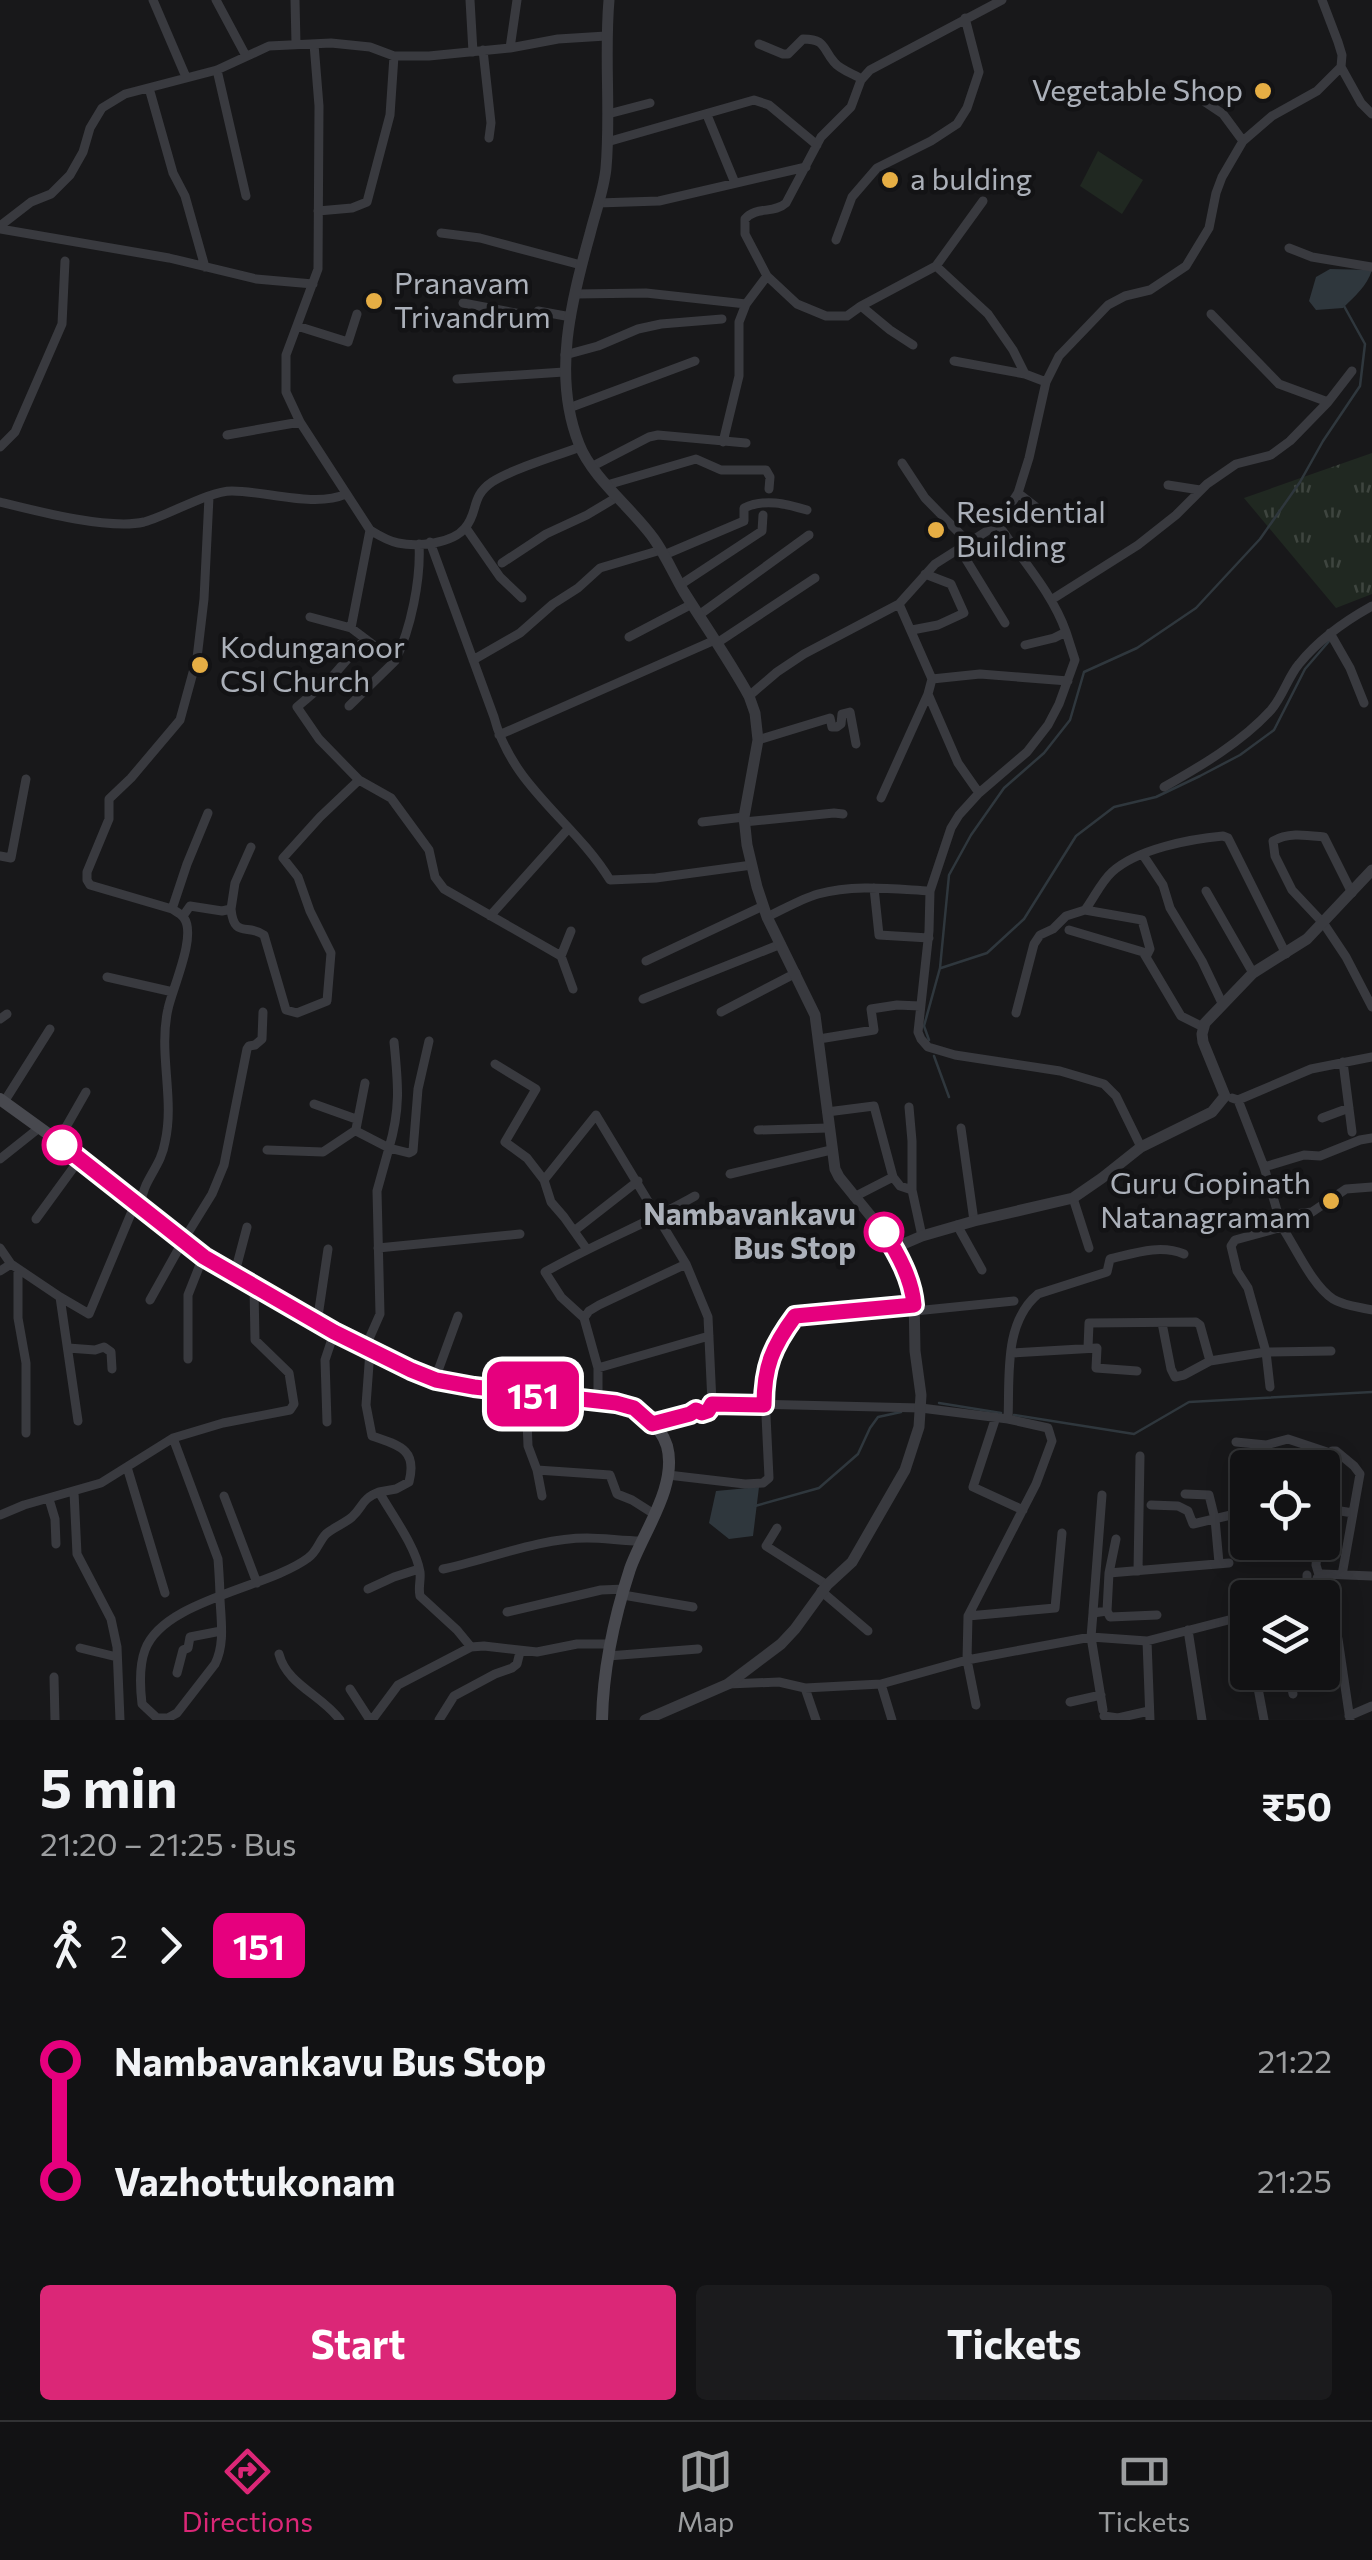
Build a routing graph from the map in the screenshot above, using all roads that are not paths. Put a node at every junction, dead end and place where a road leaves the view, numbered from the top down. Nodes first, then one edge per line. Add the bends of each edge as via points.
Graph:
1 (153, 0) edge
2 (216, 0) edge
3 (295, 0) edge
4 (470, 0) edge
5 (517, 0) edge
6 (609, 0) edge
7 (1002, 0) edge
8 (1322, 0) edge
9 (965, 18) junction
10 (606, 36) junction
11 (296, 44) junction
12 (314, 44) junction
13 (759, 44) dead end
14 (510, 48) junction
15 (478, 51) junction
16 (246, 56) junction
17 (394, 56) junction
18 (1341, 67) junction
19 (217, 70) junction
20 (186, 77) junction
21 (862, 79) junction
22 (149, 88) junction
23 (1202, 100) dead end
24 (650, 102) dead end
25 (608, 114) junction
26 (1372, 114) edge
27 (706, 115) junction
28 (488, 138) dead end
29 (1242, 141) junction
30 (607, 142) junction
31 (817, 144) junction
32 (806, 166) junction
33 (736, 183) junction
34 (246, 196) dead end
35 (982, 201) dead end
36 (598, 202) junction
37 (318, 211) junction
38 (0, 228) edge
39 (441, 233) dead end
40 (836, 240) dead end
41 (1289, 248) dead end
42 (66, 262) dead end
43 (582, 265) junction
44 (205, 266) junction
45 (936, 266) junction
46 (1372, 267) edge
47 (766, 276) junction
48 (313, 284) junction
49 (576, 294) junction
50 (463, 303) dead end
51 (746, 304) junction
52 (861, 306) junction
53 (357, 314) dead end
54 (1211, 314) dead end
55 (572, 317) junction
56 (722, 319) dead end
57 (297, 326) junction
58 (913, 345) dead end
59 (566, 355) junction
60 (695, 361) dead end
61 (954, 361) dead end
62 (1352, 371) dead end
63 (564, 372) junction
64 (1024, 374) junction
65 (457, 379) dead end
66 (1046, 382) junction
67 (1328, 402) junction
68 (569, 408) junction
69 (300, 422) junction
70 (226, 435) dead end
71 (723, 442) junction
72 (746, 443) dead end
73 (0, 447) edge
74 (580, 447) junction
75 (902, 463) dead end
76 (593, 466) junction
77 (607, 485) junction
78 (1168, 485) dead end
79 (770, 489) dead end
80 (1200, 490) junction
81 (346, 494) junction
82 (1018, 494) junction
83 (618, 497) junction
84 (209, 498) junction
85 (0, 502) edge
86 (807, 510) dead end
87 (763, 515) dead end
88 (1050, 518) dead end
89 (998, 524) junction
90 (466, 528) junction
91 (370, 530) junction
92 (809, 535) dead end
93 (424, 543) junction
94 (964, 545) junction
95 (663, 552) junction
96 (502, 563) dead end
97 (925, 574) junction
98 (815, 578) dead end
99 (680, 586) junction
100 (522, 598) dead end
101 (1051, 600) junction
102 (900, 604) junction
103 (1372, 606) edge
104 (695, 610) junction
105 (310, 617) dead end
106 (1005, 623) dead end
107 (351, 628) junction
108 (912, 630) junction
109 (1066, 632) junction
110 (1330, 633) junction
111 (629, 636) dead end
112 (364, 639) junction
113 (716, 641) junction
114 (1025, 645) dead end
115 (473, 660) junction
116 (395, 661) junction
117 (932, 679) junction
118 (1068, 681) junction
119 (928, 694) junction
120 (750, 696) junction
121 (1364, 703) dead end
122 (350, 706) dead end
123 (498, 735) junction
124 (758, 740) junction
125 (856, 744) dead end
126 (26, 779) dead end
127 (359, 780) junction
128 (1164, 787) dead end
129 (979, 793) junction
130 (881, 798) dead end
131 (208, 813) dead end
132 (843, 814) dead end
133 (744, 820) junction
134 (702, 822) dead end
135 (568, 829) junction
136 (250, 847) dead end
137 (1143, 855) junction
138 (0, 856) edge
139 (752, 865) junction
140 (1372, 870) edge
141 (874, 888) junction
142 (930, 890) junction
143 (1206, 891) dead end
144 (1352, 893) junction
145 (231, 908) junction
146 (172, 909) junction
147 (1085, 910) junction
148 (765, 911) junction
149 (184, 916) junction
150 (490, 916) junction
151 (1324, 924) junction
152 (1068, 930) dead end
153 (571, 931) dead end
154 (928, 938) junction
155 (781, 944) junction
156 (1286, 954) junction
157 (560, 956) junction
158 (1146, 957) junction
159 (646, 961) dead end
160 (796, 972) junction
161 (1253, 973) junction
162 (107, 977) dead end
163 (572, 989) dead end
164 (173, 992) junction
165 (644, 999) dead end
166 (1222, 1003) junction
167 (920, 1006) junction
168 (1372, 1006) edge
169 (263, 1012) dead end
170 (721, 1012) dead end
171 (1016, 1012) dead end
172 (1203, 1027) junction
173 (50, 1030) dead end
174 (819, 1038) junction
175 (429, 1041) dead end
176 (394, 1042) dead end
177 (1372, 1056) edge
178 (1343, 1062) junction
179 (495, 1064) dead end
180 (365, 1083) dead end
181 (86, 1092) dead end
182 (1232, 1098) junction
183 (2, 1100) edge
184 (314, 1104) dead end
185 (909, 1106) dead end
186 (1349, 1108) junction
187 (827, 1112) junction
188 (1322, 1118) dead end
189 (356, 1124) junction
190 (40, 1128) junction
191 (828, 1128) junction
192 (961, 1128) dead end
193 (758, 1130) dead end
194 (1352, 1132) dead end
195 (1372, 1138) edge
196 (58, 1142) junction
197 (1141, 1147) junction
198 (389, 1148) junction
199 (267, 1150) dead end
200 (831, 1150) junction
201 (0, 1160) edge
202 (79, 1160) junction
203 (1264, 1167) junction
204 (730, 1174) dead end
205 (894, 1177) junction
206 (544, 1180) junction
207 (638, 1182) junction
208 (1372, 1187) edge
209 (912, 1190) junction
210 (695, 1196) dead end
211 (854, 1198) junction
212 (1073, 1198) junction
213 (137, 1206) junction
214 (658, 1217) junction
215 (36, 1219) dead end
216 (974, 1220) junction
217 (1280, 1222) junction
218 (957, 1226) junction
219 (248, 1227) dead end
220 (574, 1232) junction
221 (520, 1234) dead end
222 (922, 1236) junction
223 (183, 1241) junction
224 (0, 1248) edge
225 (378, 1248) junction
226 (586, 1248) junction
227 (894, 1248) junction
228 (1089, 1248) dead end
229 (328, 1249) dead end
230 (1184, 1254) dead end
231 (204, 1257) junction
232 (686, 1264) junction
233 (15, 1267) junction
234 (982, 1270) dead end
235 (0, 1271) edge
236 (234, 1276) junction
237 (254, 1288) junction
238 (60, 1298) junction
239 (150, 1300) dead end
240 (1014, 1301) dead end
241 (914, 1308) junction
242 (1372, 1310) edge
243 (458, 1316) dead end
244 (584, 1318) junction
245 (317, 1323) junction
246 (1162, 1324) junction
247 (334, 1332) junction
248 (709, 1336) junction
249 (68, 1348) junction
250 (1088, 1348) junction
251 (368, 1350) junction
252 (1266, 1352) junction
253 (1331, 1352) dead end
254 (1012, 1353) junction
255 (188, 1359) dead end
256 (1210, 1361) junction
257 (598, 1368) junction
258 (112, 1369) dead end
259 (1137, 1371) dead end
260 (434, 1379) junction
261 (1270, 1386) dead end
262 (526, 1394) junction
263 (598, 1400) junction
264 (712, 1404) junction
265 (764, 1405) junction
266 (921, 1408) junction
267 (1002, 1418) junction
268 (78, 1421) dead end
269 (327, 1422) dead end
270 (652, 1424) junction
271 (26, 1433) dead end
272 (173, 1438) junction
273 (1236, 1442) dead end
274 (1321, 1450) edge
275 (1340, 1454) edge
276 (1140, 1456) dead end
277 (127, 1467) junction
278 (537, 1470) junction
279 (1360, 1474) junction
280 (668, 1475) junction
281 (1372, 1476) edge
282 (74, 1492) junction
283 (379, 1492) junction
284 (1184, 1494) dead end
285 (1102, 1495) dead end
286 (224, 1496) dead end
287 (542, 1496) dead end
288 (49, 1499) junction
289 (1151, 1505) dead end
290 (1023, 1510) junction
291 (1340, 1510) edge
292 (1353, 1512) junction
293 (654, 1514) junction
294 (0, 1515) edge
295 (1230, 1515) edge
296 (1215, 1519) junction
297 (777, 1528) dead end
298 (1062, 1534) dead end
299 (1116, 1540) dead end
300 (642, 1541) junction
301 (56, 1544) dead end
302 (1316, 1560) edge
303 (419, 1569) junction
304 (443, 1569) dead end
305 (1138, 1572) junction
306 (1109, 1573) junction
307 (1307, 1575) dead end
308 (1319, 1575) junction
309 (1342, 1575) junction
310 (1372, 1576) edge
311 (1308, 1580) edge
312 (1317, 1580) edge
313 (257, 1583) junction
314 (824, 1588) junction
315 (368, 1589) dead end
316 (624, 1592) junction
317 (166, 1593) dead end
318 (220, 1594) junction
319 (693, 1606) dead end
320 (1107, 1611) junction
321 (507, 1612) dead end
322 (1093, 1612) junction
323 (1158, 1615) dead end
324 (968, 1616) junction
325 (1230, 1619) edge
326 (1188, 1630) junction
327 (221, 1631) junction
328 (868, 1631) dead end
329 (1091, 1638) junction
330 (1147, 1642) junction
331 (471, 1647) junction
332 (80, 1648) dead end
333 (698, 1649) dead end
334 (1340, 1649) edge
335 (609, 1650) junction
336 (520, 1652) junction
337 (279, 1654) dead end
338 (116, 1657) junction
339 (967, 1660) junction
340 (177, 1673) dead end
341 (54, 1678) dead end
342 (728, 1684) junction
343 (881, 1684) junction
344 (805, 1688) junction
345 (350, 1689) dead end
346 (1258, 1690) edge
347 (1292, 1690) edge
348 (1293, 1694) dead end
349 (1100, 1695) junction
350 (1070, 1702) dead end
351 (976, 1705) dead end
352 (1372, 1706) edge
353 (1149, 1715) edge
354 (662, 1717) edge
355 (1350, 1718) edge
356 (54, 1720) edge
357 (120, 1720) edge
358 (340, 1720) edge
359 (371, 1720) edge
360 (439, 1720) edge
361 (602, 1720) edge
362 (645, 1720) edge
363 (816, 1720) edge
364 (892, 1720) edge
365 (1202, 1720) edge
366 (1264, 1720) edge

1 - 20 street
2 - 16 street
3 - 11 street
4 - 15 street
5 - 14 street
6 - 10 street
7 - 9 street
8 - 18 street
9 - 21 street
9 - 40 street via 980,72 958,124 877,168 852,197
10 - 14 street
10 - 25 street
11 - 12 street
11 - 16 street
12 - 17 street
12 - 37 street
13 - 21 street via 788,54 804,39 818,40 836,64
14 - 15 street
15 - 17 street
15 - 28 street
16 - 19 street
17 - 37 street via 390,115 367,202
18 - 26 street
18 - 29 street
19 - 20 street
19 - 34 street
20 - 22 street
21 - 31 street via 851,107
22 - 38 street via 102,108 70,175
22 - 44 street
23 - 29 street
24 - 25 street
25 - 30 street
27 - 30 street
27 - 31 street via 754,100
27 - 33 street
29 - 66 street via 1222,176 1209,228 1186,266 1150,290 1108,305 1059,356
30 - 36 street
31 - 32 street
32 - 33 street
32 - 47 street via 782,207 745,218 745,234
33 - 36 street via 651,203
35 - 45 street
36 - 43 street
37 - 48 street
38 - 44 street
39 - 43 street
41 - 46 street
42 - 73 street via 62,324 15,432
43 - 49 street
44 - 48 street via 256,280
45 - 52 street
45 - 64 street via 988,314
47 - 51 street
47 - 52 street via 789,298 826,316 848,316
48 - 57 street
49 - 51 street via 646,292
49 - 55 street
50 - 55 street
51 - 71 street
52 - 58 street
53 - 57 street via 348,342
54 - 67 street via 1279,384
55 - 59 street
56 - 59 street via 638,329
57 - 69 street via 285,384
59 - 63 street
60 - 68 street
61 - 64 street
62 - 67 street
63 - 65 street
63 - 68 street
64 - 66 street
66 - 82 street
67 - 80 street via 1290,442 1236,464
68 - 74 street
69 - 70 street
69 - 81 street
71 - 72 street
71 - 76 street via 658,435
74 - 76 street
74 - 90 street via 496,480 480,492
75 - 94 street
76 - 77 street
77 - 79 street via 696,459 720,470 766,470
77 - 83 street
78 - 80 street
80 - 101 street via 1138,545
81 - 84 street via 335,499 227,491
81 - 91 street
82 - 88 street
82 - 89 street
83 - 95 street
83 - 96 street
84 - 85 street via 130,523 52,516
84 - 146 street via 197,658 180,720 109,800 109,819 87,880
86 - 95 street via 748,505 744,521
87 - 99 street via 762,531
89 - 94 street
89 - 101 street
90 - 93 street
90 - 100 street
91 - 93 street via 396,543
91 - 107 street
92 - 104 street
93 - 115 street
93 - 116 street
94 - 97 street
94 - 106 street
95 - 99 street
95 - 115 street via 600,568 520,634
97 - 102 street
97 - 108 street via 950,584 964,613
98 - 113 street
99 - 104 street
101 - 109 street
102 - 108 street
102 - 120 street via 804,654
103 - 110 street
104 - 111 street
104 - 113 street
105 - 107 street
107 - 112 street
108 - 117 street
109 - 114 street
109 - 118 street via 1075,660
110 - 121 street
110 - 128 street via 1298,665 1268,713
112 - 116 street
112 - 127 street via 297,707
113 - 120 street
113 - 123 street
115 - 123 street
116 - 122 street
117 - 118 street via 980,674
117 - 119 street
118 - 129 street via 1043,734
119 - 129 street
119 - 130 street
120 - 124 street
123 - 135 street via 524,780
124 - 125 street via 830,718 837,727 850,712
124 - 133 street
126 - 138 street via 11,858
127 - 145 street via 283,858 331,953 327,1001 296,1013 286,1010 264,936 236,925
127 - 150 street via 391,798 429,850 444,889
129 - 142 street via 954,822
131 - 146 street
132 - 133 street
133 - 134 street
133 - 139 street
135 - 139 street via 610,880
135 - 150 street
136 - 145 street
137 - 147 street via 1109,874
137 - 156 street via 1190,839 1226,836
137 - 166 street
139 - 148 street
140 - 144 street
141 - 142 street
141 - 148 street via 815,895
141 - 154 street via 878,935
142 - 154 street
143 - 161 street
144 - 151 street
144 - 151 street via 1324,837 1273,841 1292,890
145 - 149 street via 190,906
146 - 149 street
147 - 158 street via 1142,920
147 - 171 street via 1036,939
148 - 155 street
148 - 159 street
149 - 164 street via 186,940
150 - 157 street
151 - 156 street
151 - 168 street
152 - 158 street
153 - 157 street
154 - 167 street
155 - 160 street
155 - 165 street
156 - 161 street
157 - 163 street
158 - 172 street via 1180,1016
160 - 170 street
160 - 174 street
161 - 166 street
162 - 164 street
164 - 213 street via 165,1028 165,1144
166 - 172 street
167 - 174 street via 872,1009 874,1030
167 - 197 street via 918,1035 932,1048 1104,1084
169 - 223 street via 262,1039 248,1047 224,1165
172 - 182 street via 1203,1042
173 - 183 street
174 - 187 street
175 - 198 street via 413,1152
176 - 198 street via 399,1097
177 - 178 street
178 - 182 street
178 - 186 street
179 - 206 street via 536,1089 505,1142
180 - 189 street
181 - 196 street
182 - 197 street
182 - 203 street
183 - 190 main road
184 - 189 street
185 - 209 street
186 - 188 street
186 - 194 street
187 - 191 street
187 - 205 street via 874,1106
189 - 198 street
189 - 199 street via 323,1152
190 - 196 main road
190 - 201 street
191 - 193 street
191 - 200 street
192 - 216 street
195 - 203 street
196 - 202 main road
197 - 212 street
198 - 225 street via 376,1192
200 - 204 street
200 - 211 street via 838,1177
202 - 213 main road
202 - 215 street
203 - 217 street
205 - 209 street
205 - 211 street
206 - 207 street via 596,1114
206 - 220 street via 550,1202
207 - 214 street
207 - 220 street
208 - 217 street via 1346,1190
209 - 222 street
210 - 214 street
211 - 227 street
212 - 216 street
212 - 228 street
213 - 223 main road
213 - 238 street via 89,1314
214 - 226 street
214 - 232 street
216 - 218 street
217 - 242 street via 1330,1297
217 - 252 street via 1231,1246
218 - 222 street
218 - 234 street
219 - 236 street
220 - 226 street
221 - 225 street
222 - 227 street
223 - 231 main road
223 - 239 street
224 - 233 street
225 - 251 street via 380,1314
226 - 244 street via 545,1272
227 - 241 street
229 - 245 street
230 - 254 street via 1151,1250 1110,1259 1108,1272 1038,1294 1017,1320
231 - 236 main road
231 - 255 street via 188,1295
232 - 244 street
232 - 248 street
233 - 235 street
233 - 238 street
233 - 271 street
236 - 237 main road
237 - 245 main road
237 - 272 street via 254,1340 289,1373 294,1404
238 - 249 street
240 - 241 street
241 - 265 street via 795,1316 764,1374
241 - 266 street
243 - 260 street
244 - 257 street
245 - 247 main road
246 - 250 street via 1089,1323
246 - 256 street via 1198,1324
246 - 256 street via 1174,1376
247 - 251 main road
247 - 269 street via 325,1360
248 - 257 street
248 - 264 street
249 - 258 street via 104,1347
249 - 268 street
250 - 254 street
250 - 259 street via 1096,1348 1096,1368
251 - 260 main road
251 - 283 street via 372,1436 404,1448 411,1468 409,1482
252 - 253 street
252 - 256 street
252 - 261 street
254 - 267 street
257 - 263 street
260 - 262 main road
262 - 263 main road
262 - 278 street via 528,1446
263 - 270 main road via 634,1408
264 - 265 street
264 - 270 street via 708,1411
265 - 266 street
265 - 280 street via 764,1483
266 - 267 street
266 - 314 street via 905,1470 852,1562
267 - 290 street via 973,1487
267 - 290 street via 1043,1426 1052,1435
270 - 280 main road via 666,1444
272 - 277 street
272 - 318 street via 218,1559
273 - 274 street via 1288,1439
275 - 279 street
276 - 305 street
277 - 282 street
277 - 317 street
278 - 287 street
278 - 293 street via 610,1475 617,1494
279 - 281 street
279 - 292 street
280 - 293 main road
282 - 288 street
282 - 338 street via 77,1554 111,1619
283 - 303 street
283 - 313 street via 330,1531 310,1557
284 - 296 street via 1209,1495
285 - 322 street
286 - 313 street
288 - 294 street
288 - 301 street
289 - 296 street via 1178,1506 1193,1524
290 - 324 street
291 - 292 street
292 - 309 street
293 - 300 main road
295 - 296 street
296 - 305 street via 1224,1563
297 - 314 street via 766,1546
298 - 324 street via 1054,1608
299 - 306 street
300 - 304 street via 567,1540
300 - 316 main road
302 - 308 street
303 - 315 street
303 - 331 street via 420,1596
305 - 306 street
306 - 320 street
307 - 311 street
308 - 309 street
308 - 312 street
309 - 310 street
313 - 318 street
314 - 328 street
314 - 342 street via 781,1644
316 - 319 street
316 - 321 street via 600,1590
316 - 335 main road
318 - 327 street
318 - 327 street via 162,1627 145,1648 142,1704 157,1718 177,1713 215,1664
320 - 322 street
320 - 323 street via 1110,1617
322 - 329 street
324 - 339 street
325 - 326 street
326 - 330 street
326 - 365 street
327 - 340 street via 190,1637
329 - 330 street
329 - 339 street
329 - 349 street
330 - 353 street
331 - 336 street
331 - 359 street via 398,1684
332 - 338 street
333 - 335 street
334 - 355 street
335 - 336 street via 577,1644
335 - 361 main road
336 - 360 street via 518,1664 454,1696
337 - 358 street via 282,1668
338 - 357 street
339 - 343 street
339 - 351 street
341 - 356 street
342 - 344 street
342 - 354 street
343 - 344 street
343 - 364 street
344 - 363 street
345 - 359 street
346 - 366 street
347 - 348 street
349 - 350 street
349 - 353 street via 1103,1713
352 - 355 street
354 - 362 street

